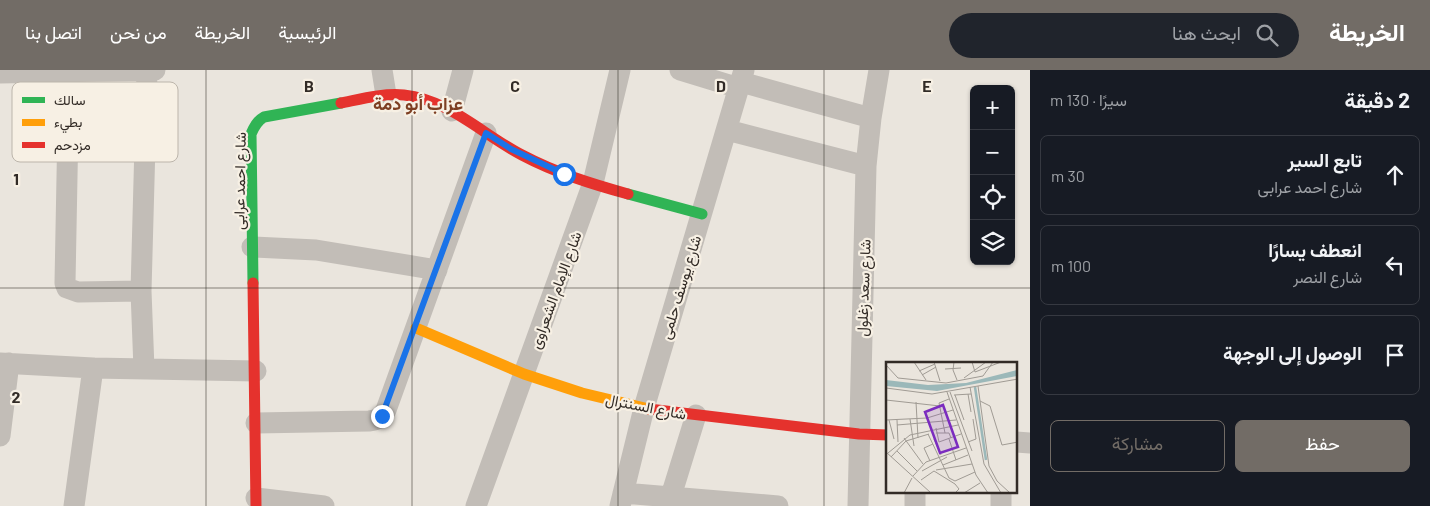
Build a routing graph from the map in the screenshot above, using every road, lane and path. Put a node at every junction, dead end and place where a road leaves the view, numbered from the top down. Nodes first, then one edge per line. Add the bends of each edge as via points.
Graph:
1 (147, 70) edge
2 (155, 70) edge
3 (382, 70) edge
4 (463, 70) edge
5 (620, 70) edge
6 (680, 70) edge
7 (879, 70) edge
8 (69, 71) edge
9 (0, 73) edge
10 (741, 80) edge
11 (386, 95) junction
12 (452, 111) junction
13 (870, 118) junction
14 (726, 130) junction
15 (486, 133) junction
16 (67, 162) edge
17 (145, 162) edge
18 (866, 166) junction
19 (593, 183) junction
20 (702, 214) junction
21 (252, 247) junction
22 (437, 270) junction
23 (141, 292) junction
24 (416, 328) junction
25 (4, 362) edge
26 (93, 368) junction
27 (144, 369) junction
28 (256, 371) junction
29 (524, 374) junction
30 (644, 408) junction
31 (696, 415) junction
32 (256, 423) junction
33 (859, 434) junction
34 (886, 435) edge
35 (0, 436) edge
36 (622, 499) edge
37 (666, 499) edge
38 (256, 502) edge
39 (74, 506) edge
40 (324, 506) edge
41 (476, 506) edge
42 (778, 506) edge
43 (858, 506) edge

1 - 2 street
1 - 8 street
3 - 11 street
4 - 12 street
5 - 19 street, شارع الإمام الشعراوى
6 - 10 street
7 - 13 street, شارع سعد زغلول
8 - 9 street
10 - 13 street
10 - 14 street, شارع يوسف حلمى
11 - 12 street, شارع احمد عرابى via 422,98
11 - 21 street, شارع احمد عرابى via 264,117 256,124 251,134
12 - 15 street, شارع احمد عرابى
13 - 18 street, شارع سعد زغلول
14 - 18 street
14 - 20 street, شارع يوسف حلمى
15 - 19 street, شارع احمد عرابى via 536,162
15 - 22 street
16 - 23 street via 67,288 78,292
17 - 23 street
18 - 33 street, شارع سعد زغلول
19 - 20 street, شارع احمد عرابى
19 - 29 street, شارع الإمام الشعراوى
20 - 30 street, شارع يوسف حلمى
21 - 22 street via 316,250
21 - 28 street, شارع احمد عرابى
22 - 24 street
23 - 27 street
24 - 29 street, شارع السنترال
24 - 32 street via 386,410 376,420
25 - 26 street
25 - 35 street
26 - 27 street
26 - 39 street
27 - 28 street
28 - 32 street, شارع احمد عرابى
29 - 30 street, شارع السنترال
29 - 41 street, شارع الإمام الشعراوى
30 - 31 street, شارع السنترال
30 - 36 street, شارع يوسف حلمى
31 - 33 street, شارع السنترال
31 - 37 street
32 - 38 street, شارع احمد عرابى
33 - 34 street, شارع السنترال
33 - 43 street, شارع سعد زغلول
36 - 37 street
37 - 42 street
38 - 40 street

